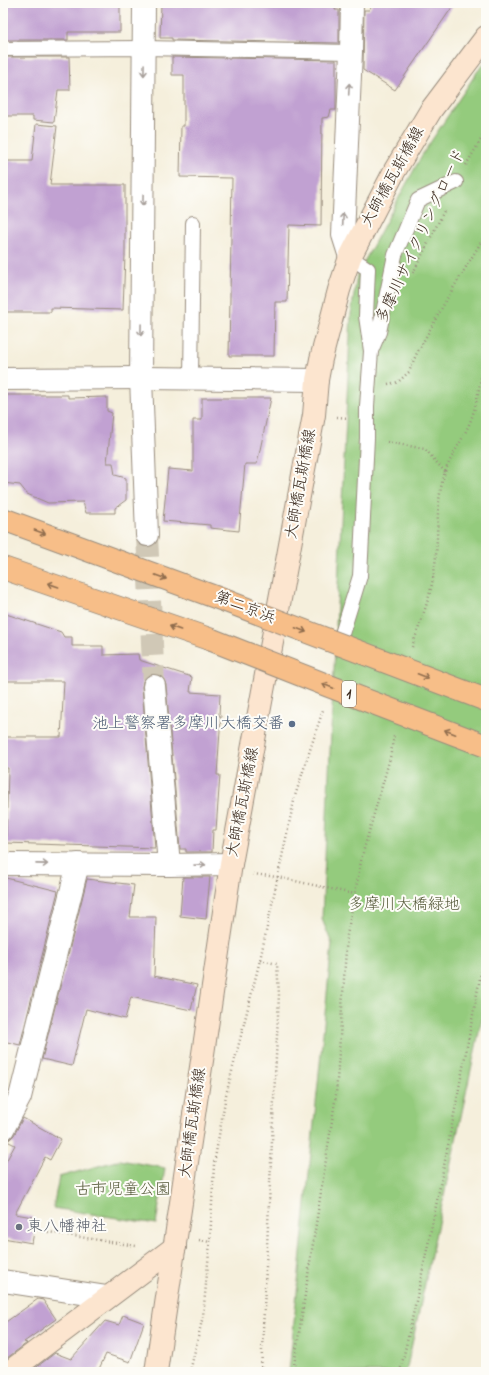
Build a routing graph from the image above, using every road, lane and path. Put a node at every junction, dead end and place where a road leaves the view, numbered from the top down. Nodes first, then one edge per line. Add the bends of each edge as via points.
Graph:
1 (144, 3) edge
2 (352, 3) edge
3 (486, 37) edge
4 (144, 48) junction
5 (3, 49) edge
6 (351, 52) junction
7 (486, 131) edge
8 (456, 182) junction
9 (193, 223) dead end
10 (486, 234) edge
11 (350, 257) junction
12 (412, 275) dead end
13 (371, 351) junction
14 (486, 352) edge
15 (141, 378) junction
16 (3, 379) edge
17 (191, 379) junction
18 (318, 380) junction
19 (384, 381) dead end
20 (367, 438) junction
21 (445, 472) junction
22 (3, 519) edge
23 (147, 535) tunnel mouth
24 (3, 568) edge
25 (342, 634) dead end
26 (410, 654) dead end
27 (154, 686) tunnel mouth
28 (486, 700) edge
29 (324, 707) dead end
30 (394, 735) dead end
31 (486, 746) edge
32 (3, 864) edge
33 (78, 864) junction
34 (231, 864) junction
35 (169, 865) junction
36 (250, 874) dead end
37 (277, 877) junction
38 (354, 894) junction
39 (486, 946) edge
40 (260, 960) junction
41 (3, 1129) edge
42 (36, 1230) dead end
43 (175, 1246) junction
44 (140, 1247) dead end
45 (3, 1281) edge
46 (107, 1297) junction
47 (9, 1372) edge
48 (156, 1372) edge
49 (190, 1372) edge
50 (261, 1372) edge
51 (293, 1372) edge
52 (400, 1372) edge

1 - 4 street
2 - 6 street
3 - 11 street, 大師橋瓦斯橋線 via 431,110 395,170
4 - 5 lane
4 - 6 lane
4 -> 15 street
11 -> 6 street via 342,235
7 - 8 path, 多摩川サイクリングロード
8 - 12 path, 多摩川サイクリングロード
8 - 13 lane via 418,200 395,255 379,332
9 - 17 lane
10 - 19 path via 448,295 409,372 398,382 388,384
11 - 13 lane via 368,269 366,316
11 - 18 street, 大師橋瓦斯橋線 via 333,312
13 - 20 lane
14 - 21 path via 472,417
15 - 16 street
15 - 17 street
15 - 23 street
17 - 18 street
18 - 34 street, 大師橋瓦斯橋線 via 314,415
20 - 21 path via 425,449
20 - 25 lane via 360,576
21 - 26 path via 439,501 435,566 428,604
22 -> 28 highway, 第二京浜, bridge
31 -> 24 highway, 1, bridge via 212,640
27 - 35 street
29 - 37 path via 295,796
30 - 38 path
32 -> 33 street
33 - 35 street
33 - 41 street via 20,1097
35 -> 34 street
34 - 43 street, 大師橋瓦斯橋線
36 - 37 path
37 - 38 path
37 - 40 path
38 - 51 path via 347,935 336,1094
39 - 52 path
40 - 49 path via 219,1128 203,1316
40 - 50 path via 277,964 279,994
42 - 44 path
43 - 46 street
43 - 48 street, 大師橋瓦斯橋線
45 - 46 street
46 - 47 street

